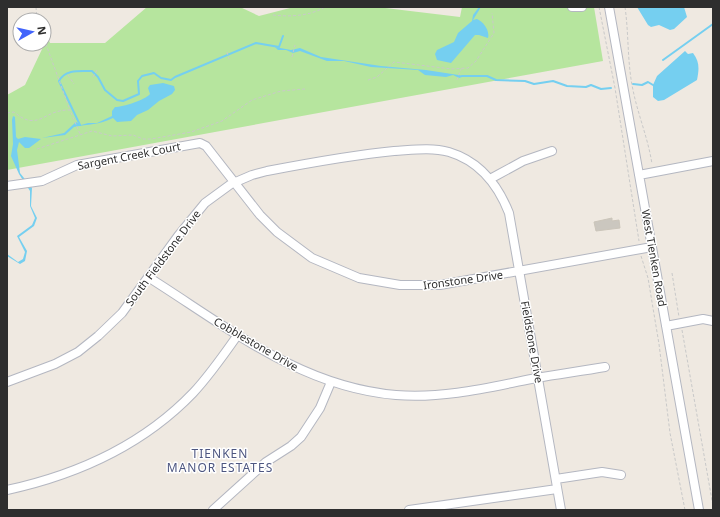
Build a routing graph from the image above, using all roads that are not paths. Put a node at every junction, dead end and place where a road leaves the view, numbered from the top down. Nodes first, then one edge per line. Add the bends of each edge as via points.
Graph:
1 (572, 7) edge
2 (582, 7) edge
3 (609, 7) edge
4 (552, 151) dead end
5 (713, 161) edge
6 (639, 175) junction
7 (490, 179) junction
8 (236, 183) junction
9 (7, 186) edge
10 (652, 247) junction
11 (519, 272) junction
12 (148, 277) junction
13 (713, 321) edge
14 (666, 326) junction
15 (237, 336) junction
16 (605, 367) dead end
17 (538, 378) junction
18 (7, 382) edge
19 (331, 382) junction
20 (621, 475) dead end
21 (556, 479) junction
22 (557, 489) junction
23 (7, 490) edge
24 (213, 510) edge
25 (410, 510) edge
26 (561, 510) edge
27 (699, 510) edge

1 - 2 street
3 - 6 street, West Tienken Road
4 - 7 street via 523,161
5 - 6 street
6 - 10 street, West Tienken Road
7 - 8 street, South Fieldstone Drive via 473,164 448,152 433,149 371,153 331,159 267,171
7 - 11 street, Fieldstone Drive via 509,213
8 - 9 street, Sargent Creek Court via 206,146 200,143 77,165 42,181
8 - 11 street, Ironstone Drive via 260,215 277,232 312,258 359,278 421,286
8 - 12 street, South Fieldstone Drive via 215,194 196,212
10 - 11 street, Ironstone Drive
10 - 14 street, West Tienken Road
11 - 17 street, Fieldstone Drive
12 - 15 street, Cobblestone Drive
12 - 18 street, South Fieldstone Drive via 122,313 78,352 40,371
13 - 14 street via 680,322
14 - 27 street, West Tienken Road
15 - 19 street, Cobblestone Drive via 285,363
15 - 23 street via 193,394 166,418 129,443 93,464 42,482
16 - 17 street, Cobblestone Drive
17 - 19 street, Cobblestone Drive via 430,395 396,395
17 - 21 street, Fieldstone Drive
19 - 24 street via 320,408 300,437 266,462
20 - 21 street via 602,472
21 - 22 street, Fieldstone Drive
22 - 25 street
22 - 26 street, Fieldstone Drive

